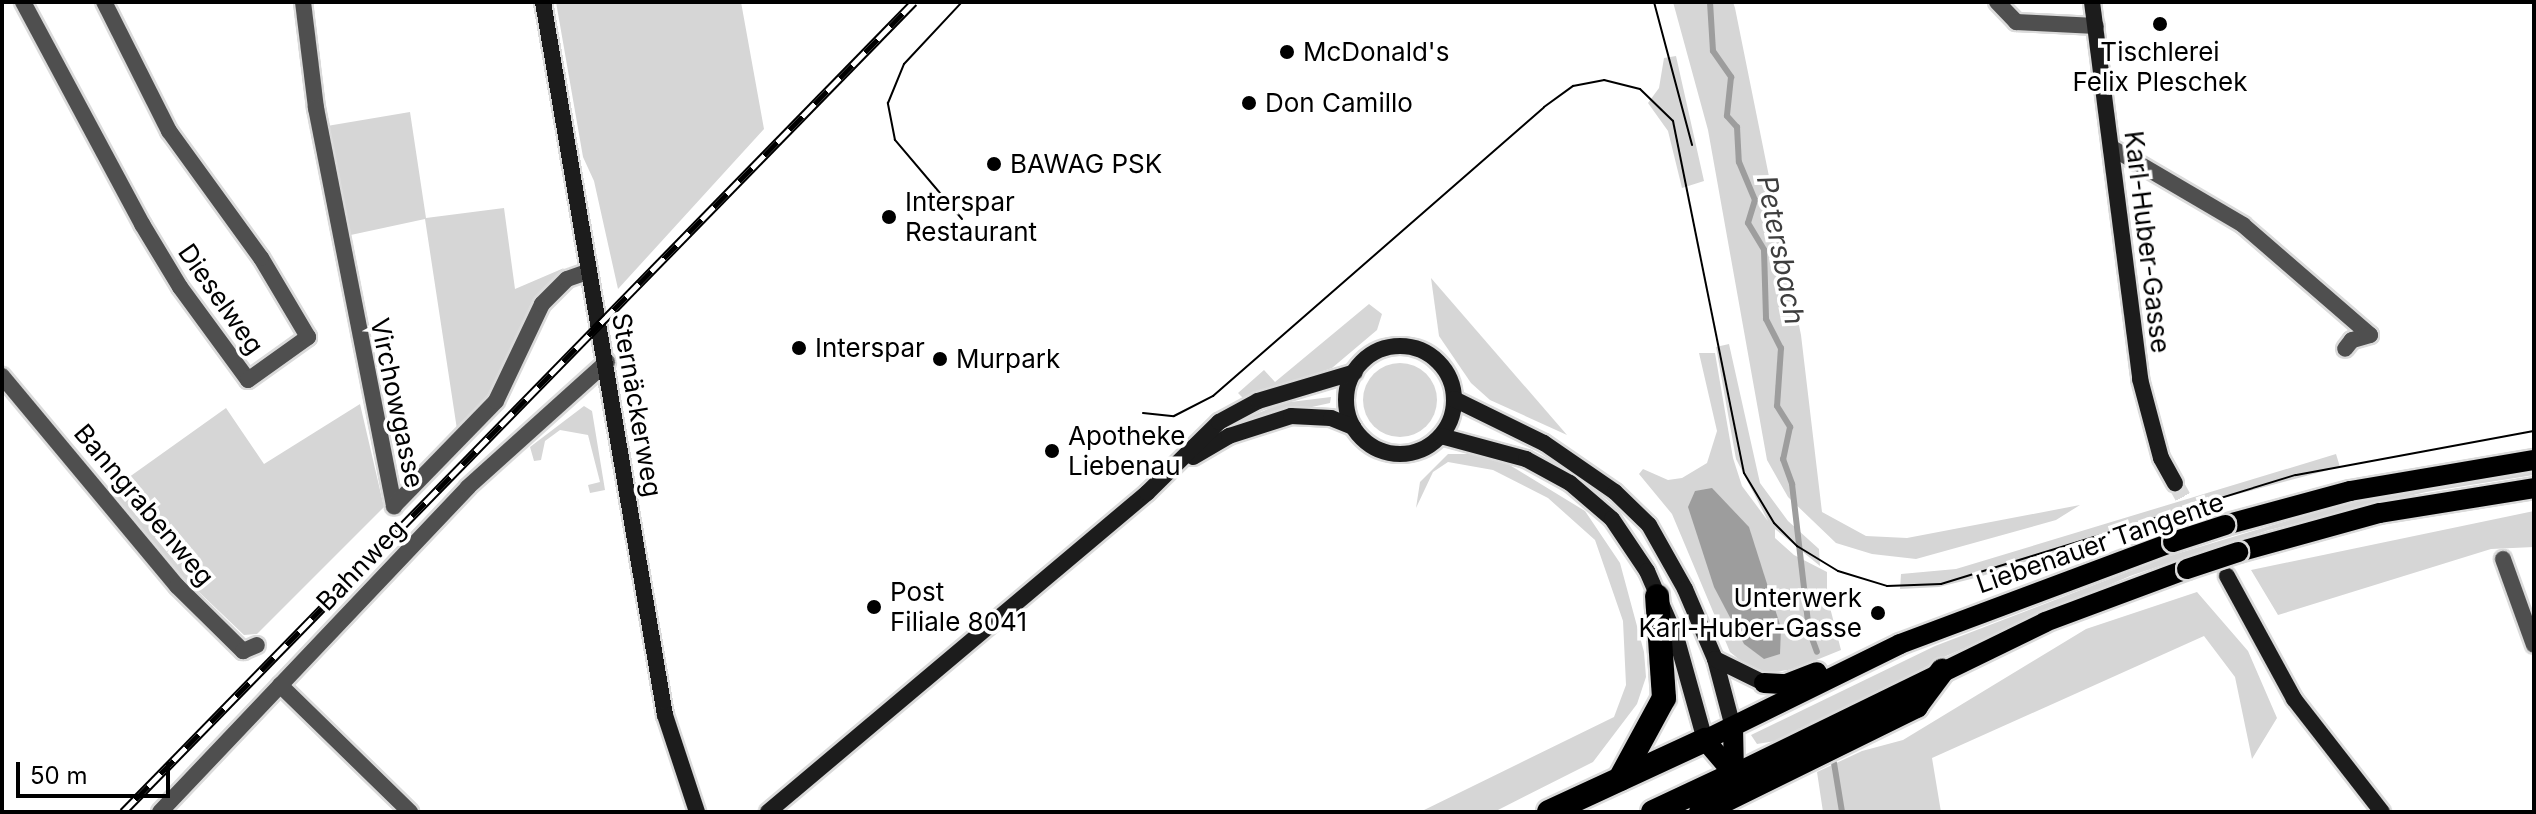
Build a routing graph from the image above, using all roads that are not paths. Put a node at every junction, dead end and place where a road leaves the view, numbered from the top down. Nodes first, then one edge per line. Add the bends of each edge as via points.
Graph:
1 (23, 2) edge
2 (104, 2) edge
3 (303, 2) edge
4 (543, 2) edge
5 (1997, 2) edge
6 (2092, 2) edge
7 (2096, 26) junction
8 (2112, 148) junction
9 (587, 272) junction
10 (2345, 349) dead end
11 (607, 362) junction
12 (1355, 372) junction
13 (2, 376) edge
14 (1454, 399) junction
15 (1353, 427) junction
16 (1441, 436) junction
17 (2534, 460) edge
18 (1178, 466) junction
19 (2175, 483) tunnel mouth
20 (2534, 488) edge
21 (2503, 559) dead end
22 (2227, 576) tunnel mouth
23 (1657, 596) junction
24 (257, 645) dead end
25 (2534, 645) edge
26 (1715, 659) junction
27 (1863, 660) junction
28 (1942, 671) junction
29 (1764, 683) joint
30 (280, 685) junction
31 (1733, 727) junction
32 (1705, 740) junction
33 (1734, 774) junction
34 (1620, 779) junction
35 (160, 812) edge
36 (410, 812) edge
37 (697, 812) edge
38 (768, 812) edge
39 (1549, 812) edge
40 (1653, 812) edge
41 (1701, 812) edge
42 (2382, 812) edge

1 - 2 street, Dieselweg via 142,224 248,380 308,337 261,258 169,131
3 - 9 street, Virchowgasse via 316,108 394,506 496,401 542,304 567,279
4 - 9 main road, Sternäckerweg
5 - 7 street via 2016,22
6 - 7 main road, Karl-Huber-Gasse
7 - 8 main road, Karl-Huber-Gasse
8 - 10 street via 2243,225 2370,335 2352,340
8 - 19 main road, Karl-Huber-Gasse via 2140,379 2161,458
9 - 11 main road, Sternäckerweg
11 - 30 street, Bahnweg via 468,487
11 - 37 main road, Sternäckerweg via 665,715
12 - 14 main road via 1384,349 1410,347 1439,363
12 - 15 main road via 1346,399
12 - 18 main road via 1240,409 1219,422
13 - 24 street, Banngrabenweg via 158,566 243,651
14 - 16 main road
14 - 26 main road via 1544,443 1615,492 1649,525 1685,589
15 - 16 main road via 1373,447 1397,454 1422,450
15 - 18 main road via 1331,418 1291,416 1229,436
16 - 23 main road via 1526,459 1593,499 1631,545
17 - 27 main road, Liebenauer Tangente, bridge via 2350,491 2225,525 2014,598
18 - 38 main road
20 - 28 main road, Liebenauer Tangente, bridge via 2380,513 2238,552 2045,622
21 - 25 street
22 - 42 main road via 2294,699
23 - 32 main road via 1677,640
23 - 34 highway via 1664,698 1653,727
26 - 29 main road
26 - 31 main road
27 - 29 main road via 1786,684
27 - 31 main road, Liebenauer Tangente
28 - 33 main road, Liebenauer Tangente
28 - 41 highway via 1916,706
30 - 35 street, Bahnweg
30 - 36 street
31 - 32 main road, Liebenauer Tangente
31 - 33 main road
32 - 33 main road
32 - 34 highway
33 - 40 highway
34 - 39 highway

